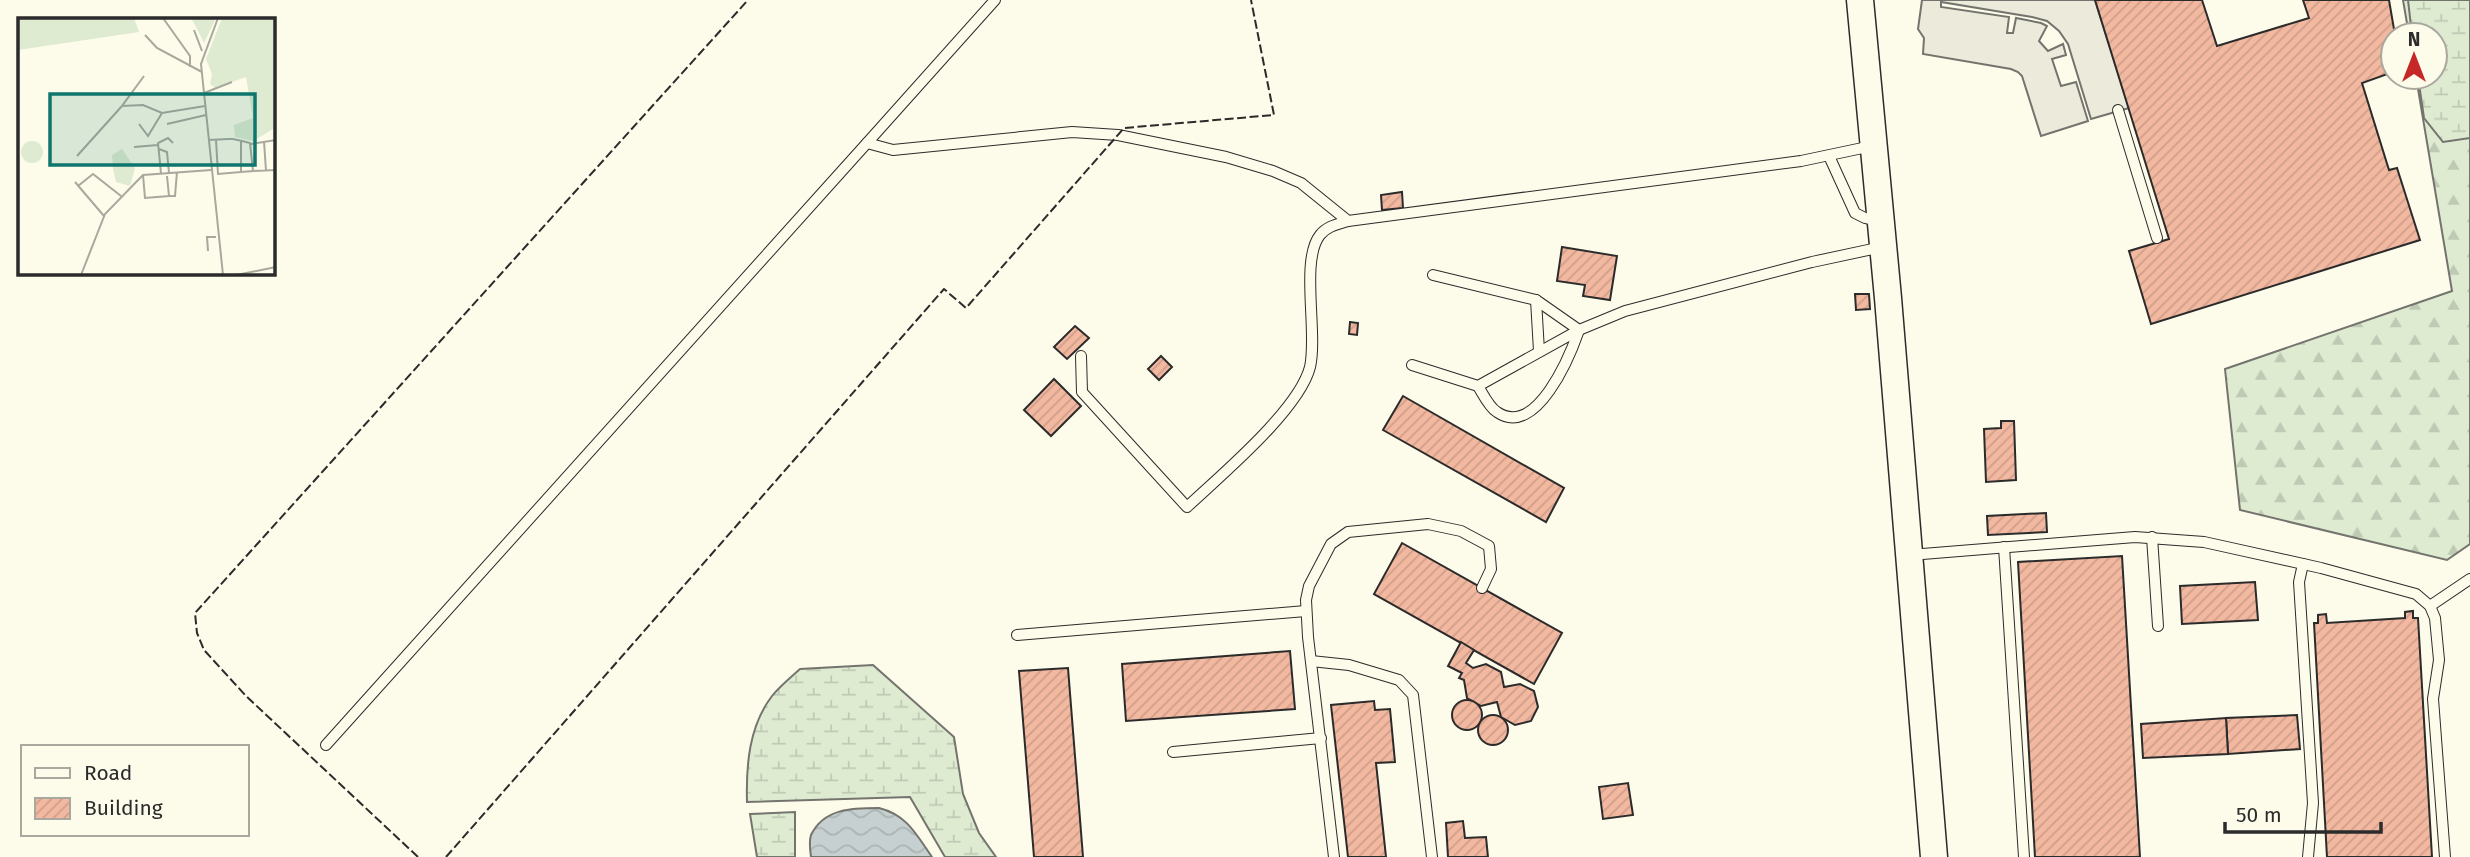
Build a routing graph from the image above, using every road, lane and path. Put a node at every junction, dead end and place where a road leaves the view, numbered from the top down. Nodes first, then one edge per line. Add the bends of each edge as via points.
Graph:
1 (995, 0) edge
2 (1860, 0) edge
3 (2118, 110) dead end
4 (867, 143) junction
5 (1873, 146) junction
6 (1829, 156) junction
7 (1348, 221) junction
8 (1880, 221) junction
9 (2157, 239) dead end
10 (1882, 247) junction
11 (1433, 275) dead end
12 (1536, 300) junction
13 (1578, 330) junction
14 (1539, 351) junction
15 (1081, 356) dead end
16 (1412, 365) dead end
17 (1478, 386) junction
18 (2152, 537) junction
19 (2004, 547) junction
20 (1909, 555) junction
21 (2303, 564) junction
22 (2470, 579) edge
23 (1482, 588) dead end
24 (2430, 606) junction
25 (1306, 611) junction
26 (2158, 626) dead end
27 (1017, 635) dead end
28 (1311, 661) junction
29 (1321, 738) junction
30 (326, 745) dead end
31 (1173, 752) dead end
32 (1334, 857) edge
33 (1432, 857) edge
34 (1934, 857) edge
35 (2024, 857) edge
36 (2308, 857) edge
37 (2445, 857) edge

1 - 4 lane
2 - 5 main road
3 - 9 lane
4 - 7 lane via 893,150 1072,132 1118,135 1273,171 1301,183
4 - 30 lane
5 - 6 lane
5 - 8 main road
6 - 7 lane
6 - 8 lane via 1855,213
7 - 15 lane via 1329,227 1314,246 1313,352 1305,382 1281,415 1187,507 1082,392
8 - 10 main road
10 - 13 lane via 1625,311
10 - 20 main road
11 - 12 lane
12 - 13 lane
12 - 14 lane
13 - 14 lane
13 - 17 lane via 1566,363 1528,414 1496,412
14 - 17 lane
16 - 17 lane
18 - 19 lane
18 - 21 lane via 2204,542
18 - 26 lane
19 - 20 lane
19 - 35 lane
20 - 34 main road
21 - 24 lane via 2416,594
21 - 36 lane via 2299,582 2312,803
22 - 24 lane
23 - 25 lane via 1492,569 1489,546 1461,531 1428,524 1348,532 1331,544 1309,586
24 - 37 lane via 2440,660 2433,699
25 - 27 lane
25 - 28 lane
28 - 29 lane
28 - 33 lane via 1349,665 1399,680 1413,695
29 - 31 lane
29 - 32 lane

